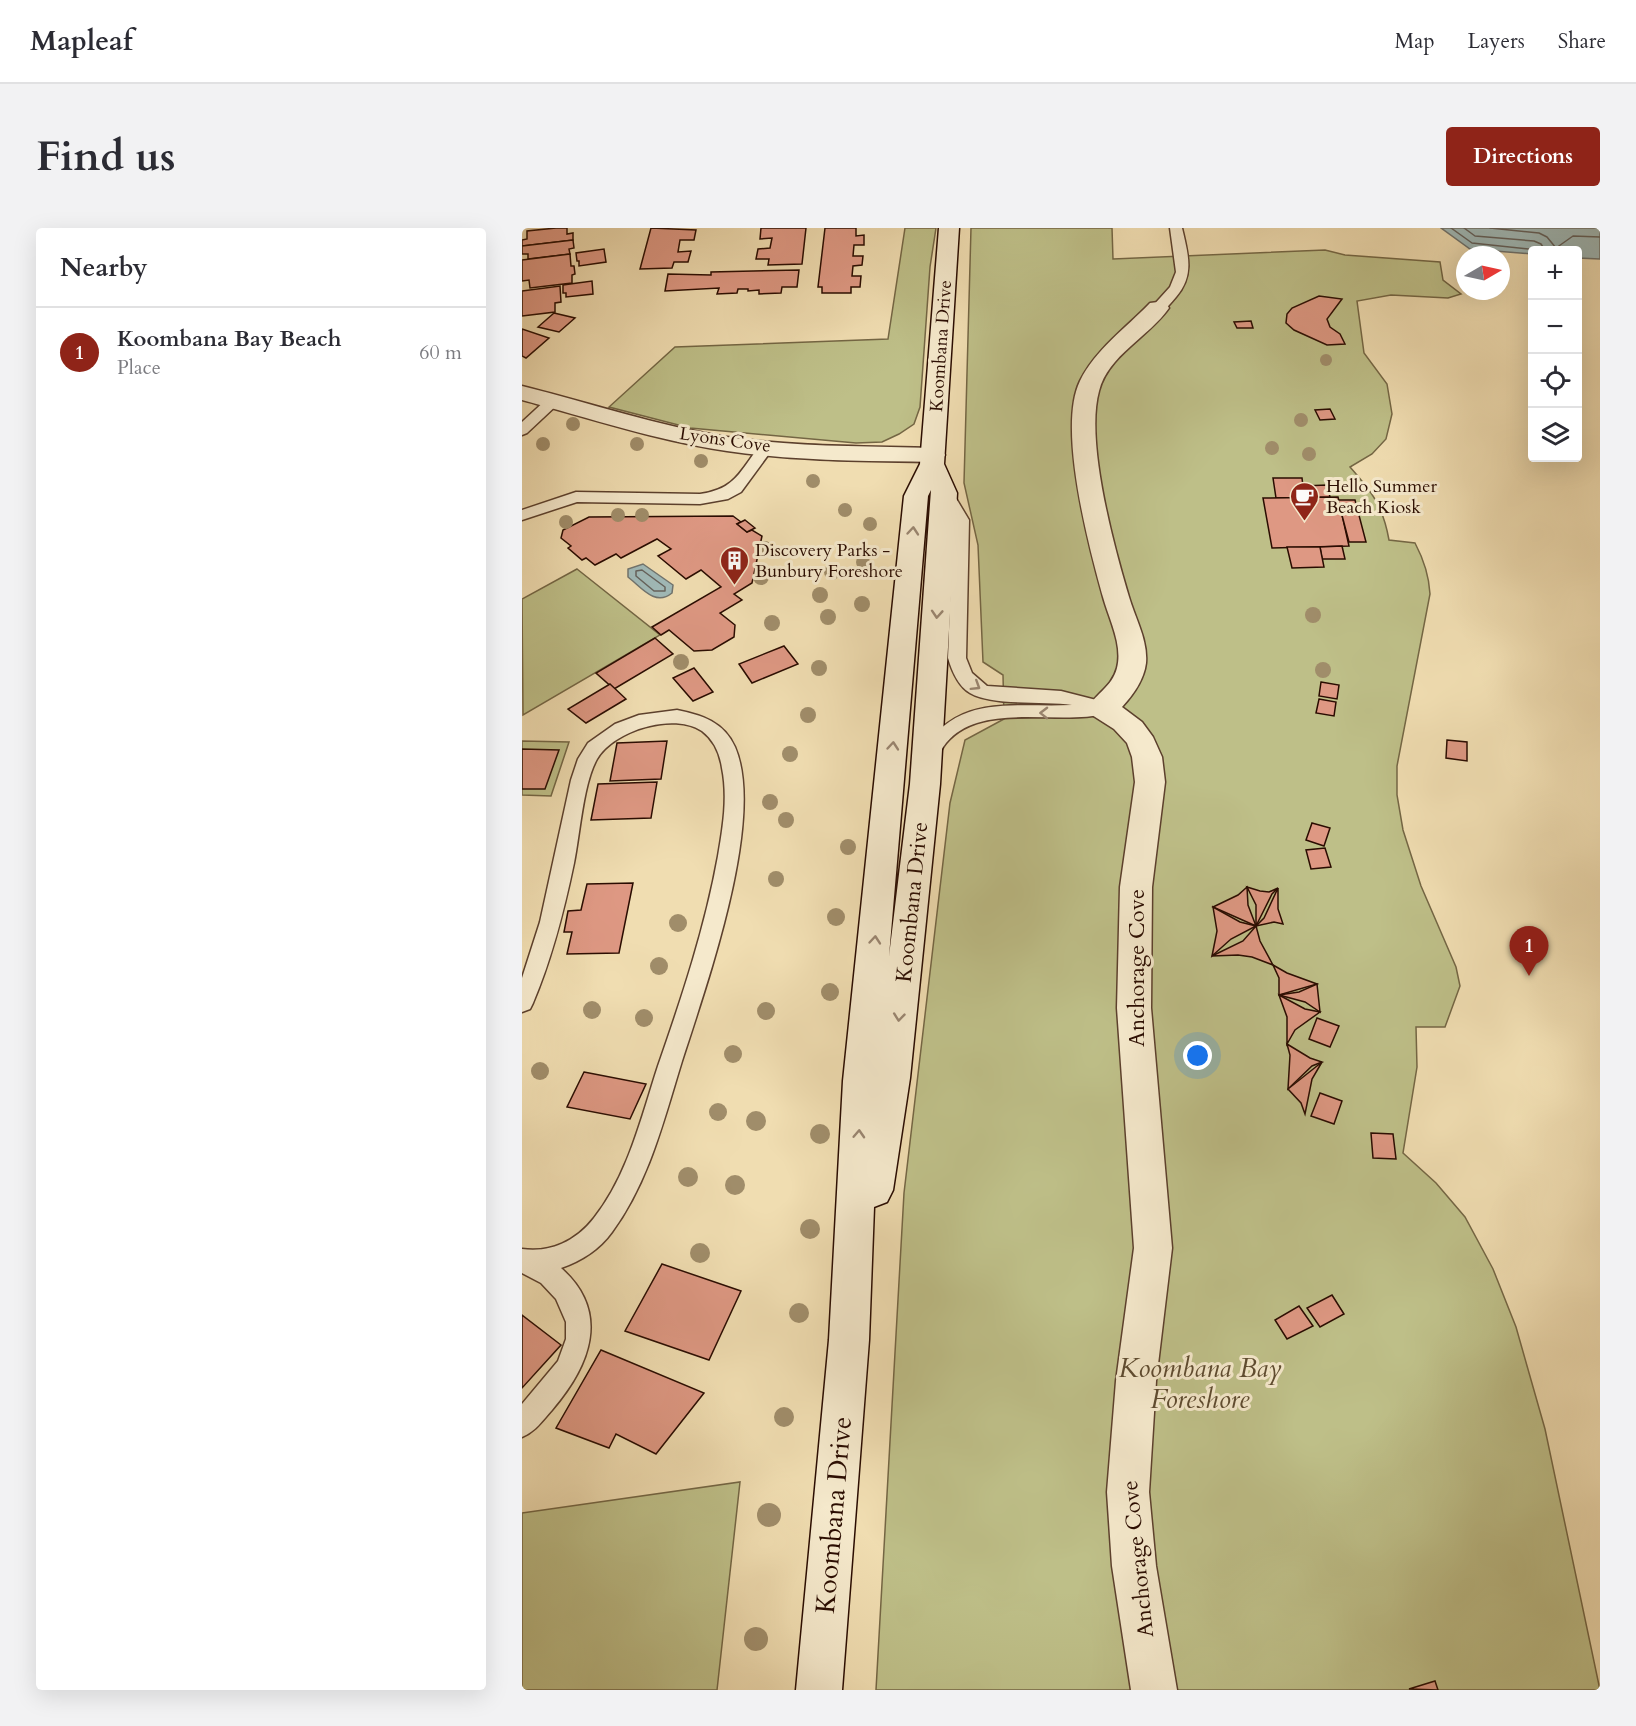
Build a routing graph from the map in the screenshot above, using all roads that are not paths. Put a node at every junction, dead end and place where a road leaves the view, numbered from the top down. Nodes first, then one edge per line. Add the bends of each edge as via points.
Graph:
1 (949, 228) edge
2 (1176, 228) edge
3 (1158, 308) joint
4 (522, 393) edge
5 (553, 401) junction
6 (522, 430) edge
7 (766, 447) junction
8 (937, 471) junction
9 (522, 515) edge
10 (1102, 708) junction
11 (928, 759) junction
12 (522, 1004) edge
13 (525, 1261) edge
14 (849, 1340) junction
15 (522, 1424) edge
16 (819, 1690) edge
17 (1154, 1690) edge

1 - 8 main road, Koombana Drive
2 - 3 lane via 1183,278
3 - 10 main road via 1093,376 1084,405 1095,509 1131,651 1129,676 1115,699
4 - 5 main road, Lyons Cove
5 - 6 lane
5 - 7 main road, Lyons Cove via 686,436
7 - 8 main road, Lyons Cove via 846,453
7 - 9 lane via 735,489 722,496 588,497 563,500
8 -> 10 lane via 962,520 957,658 968,682 996,694 1064,697
8 -> 11 main road, Koombana Drive
14 -> 8 main road, Koombana Drive via 861,1081 916,496
10 -> 11 lane via 1077,713 996,712 965,719 940,737
10 - 17 main road, Anchorage Cove via 1142,740 1150,766 1136,887 1134,1008 1153,1248 1128,1492 1134,1566
11 -> 14 main road, Koombana Drive via 892,1078
12 - 13 lane via 557,893 580,780 595,748 622,728 654,718 687,718 712,730 721,739 731,768 735,800 729,849 696,986 641,1150 621,1198 587,1242 562,1256
13 - 15 lane via 547,1271 565,1288 581,1332 568,1369
14 - 16 main road, Koombana Drive

